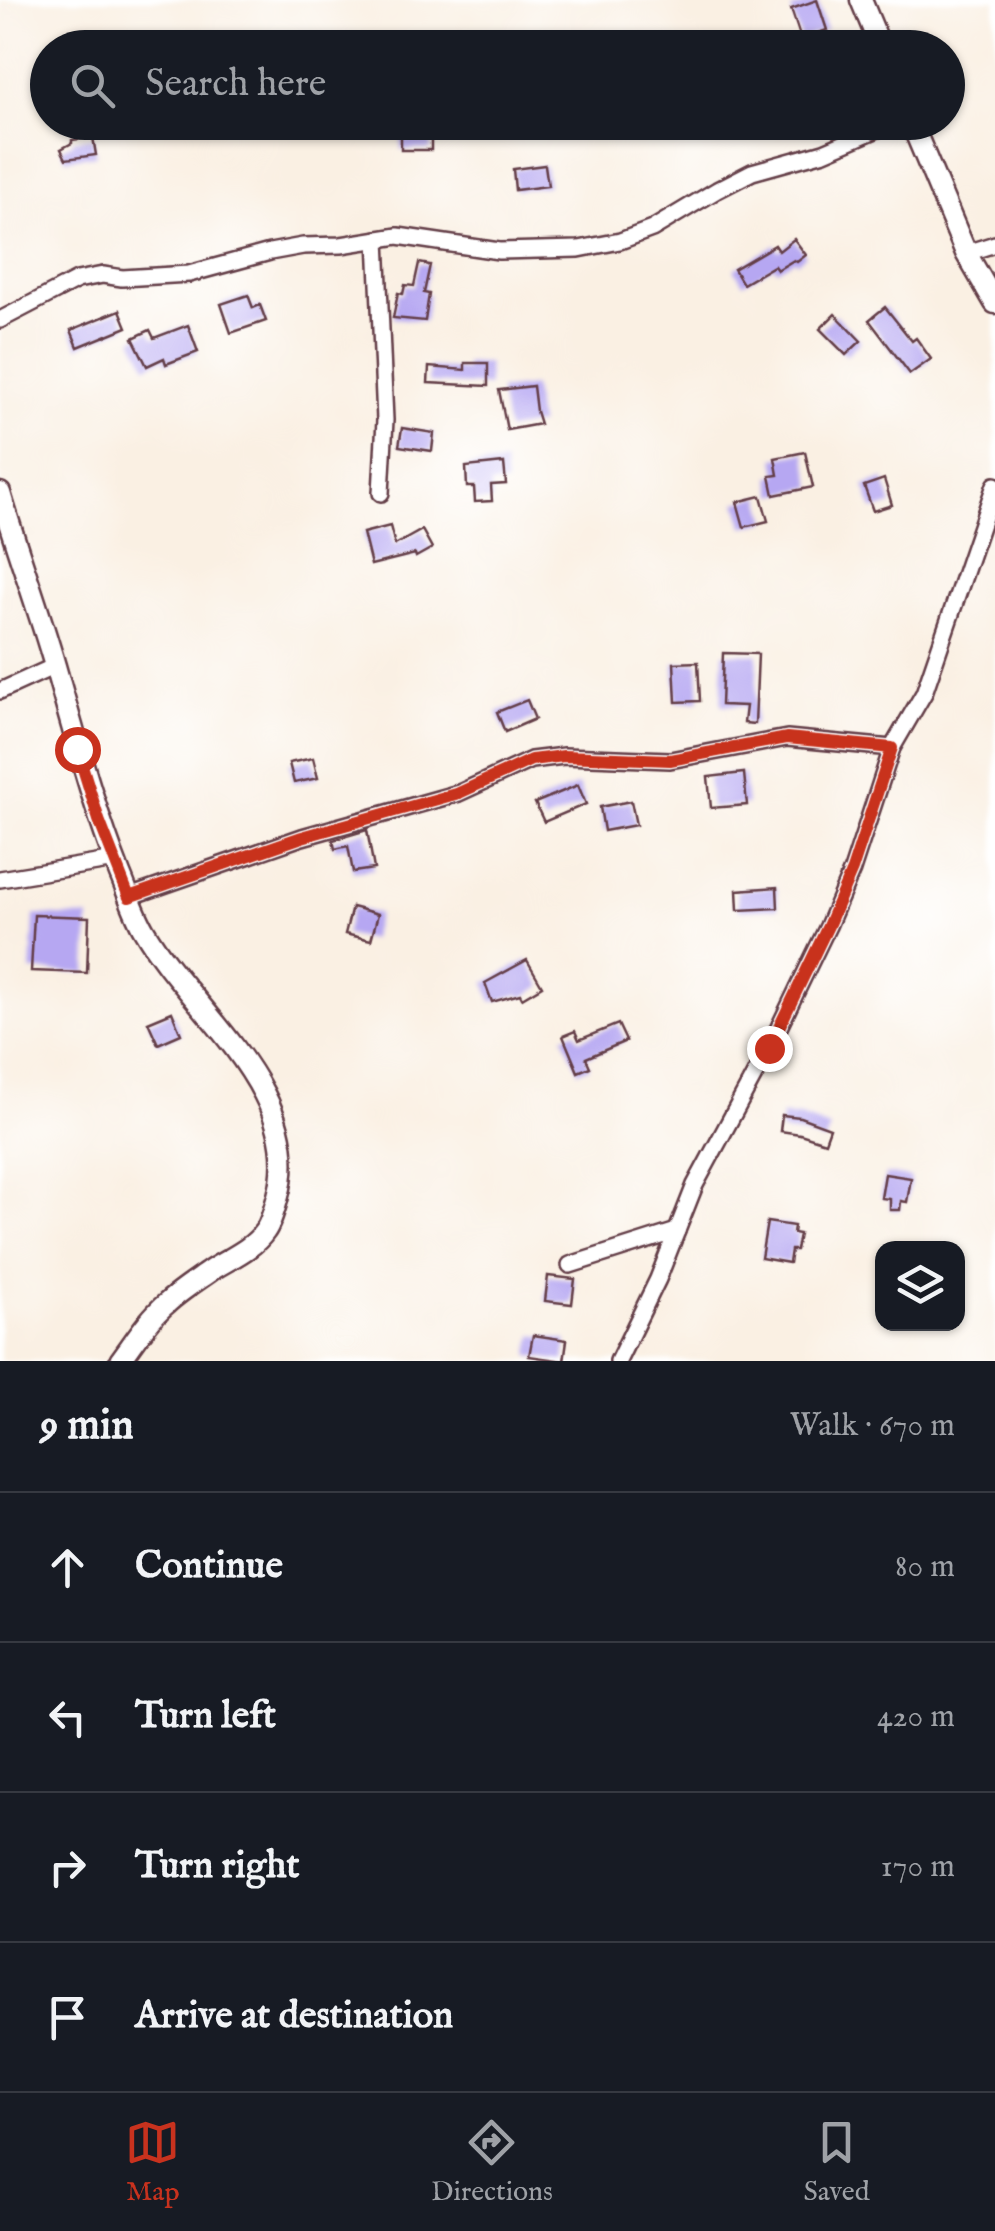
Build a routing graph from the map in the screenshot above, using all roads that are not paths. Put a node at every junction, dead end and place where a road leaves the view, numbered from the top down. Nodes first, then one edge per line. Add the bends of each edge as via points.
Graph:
1 (862, 0) edge
2 (874, 30) edge
3 (852, 140) edge
4 (919, 140) edge
5 (377, 239) junction
6 (995, 244) edge
7 (966, 253) junction
8 (995, 303) edge
9 (0, 320) edge
10 (995, 485) edge
11 (0, 492) edge
12 (381, 492) dead end
13 (55, 666) junction
14 (0, 691) edge
15 (892, 748) junction
16 (115, 860) junction
17 (0, 879) edge
18 (129, 897) junction
19 (677, 1231) junction
20 (570, 1264) dead end
21 (120, 1361) edge
22 (618, 1361) edge

1 - 2 street
3 - 5 street via 752,172 652,229 579,249 499,251 398,236
4 - 7 street
5 - 9 street via 270,252 189,274 77,280
5 - 12 street
6 - 7 street
7 - 8 street
10 - 15 street via 924,692
11 - 13 street
13 - 14 street
13 - 16 street
15 - 18 street via 787,738 670,760 531,760 459,793 302,837
15 - 19 street via 828,926
16 - 17 street
16 - 18 street
18 - 21 street via 144,930 272,1108 284,1165 265,1232 169,1301
19 - 20 street
19 - 22 street

